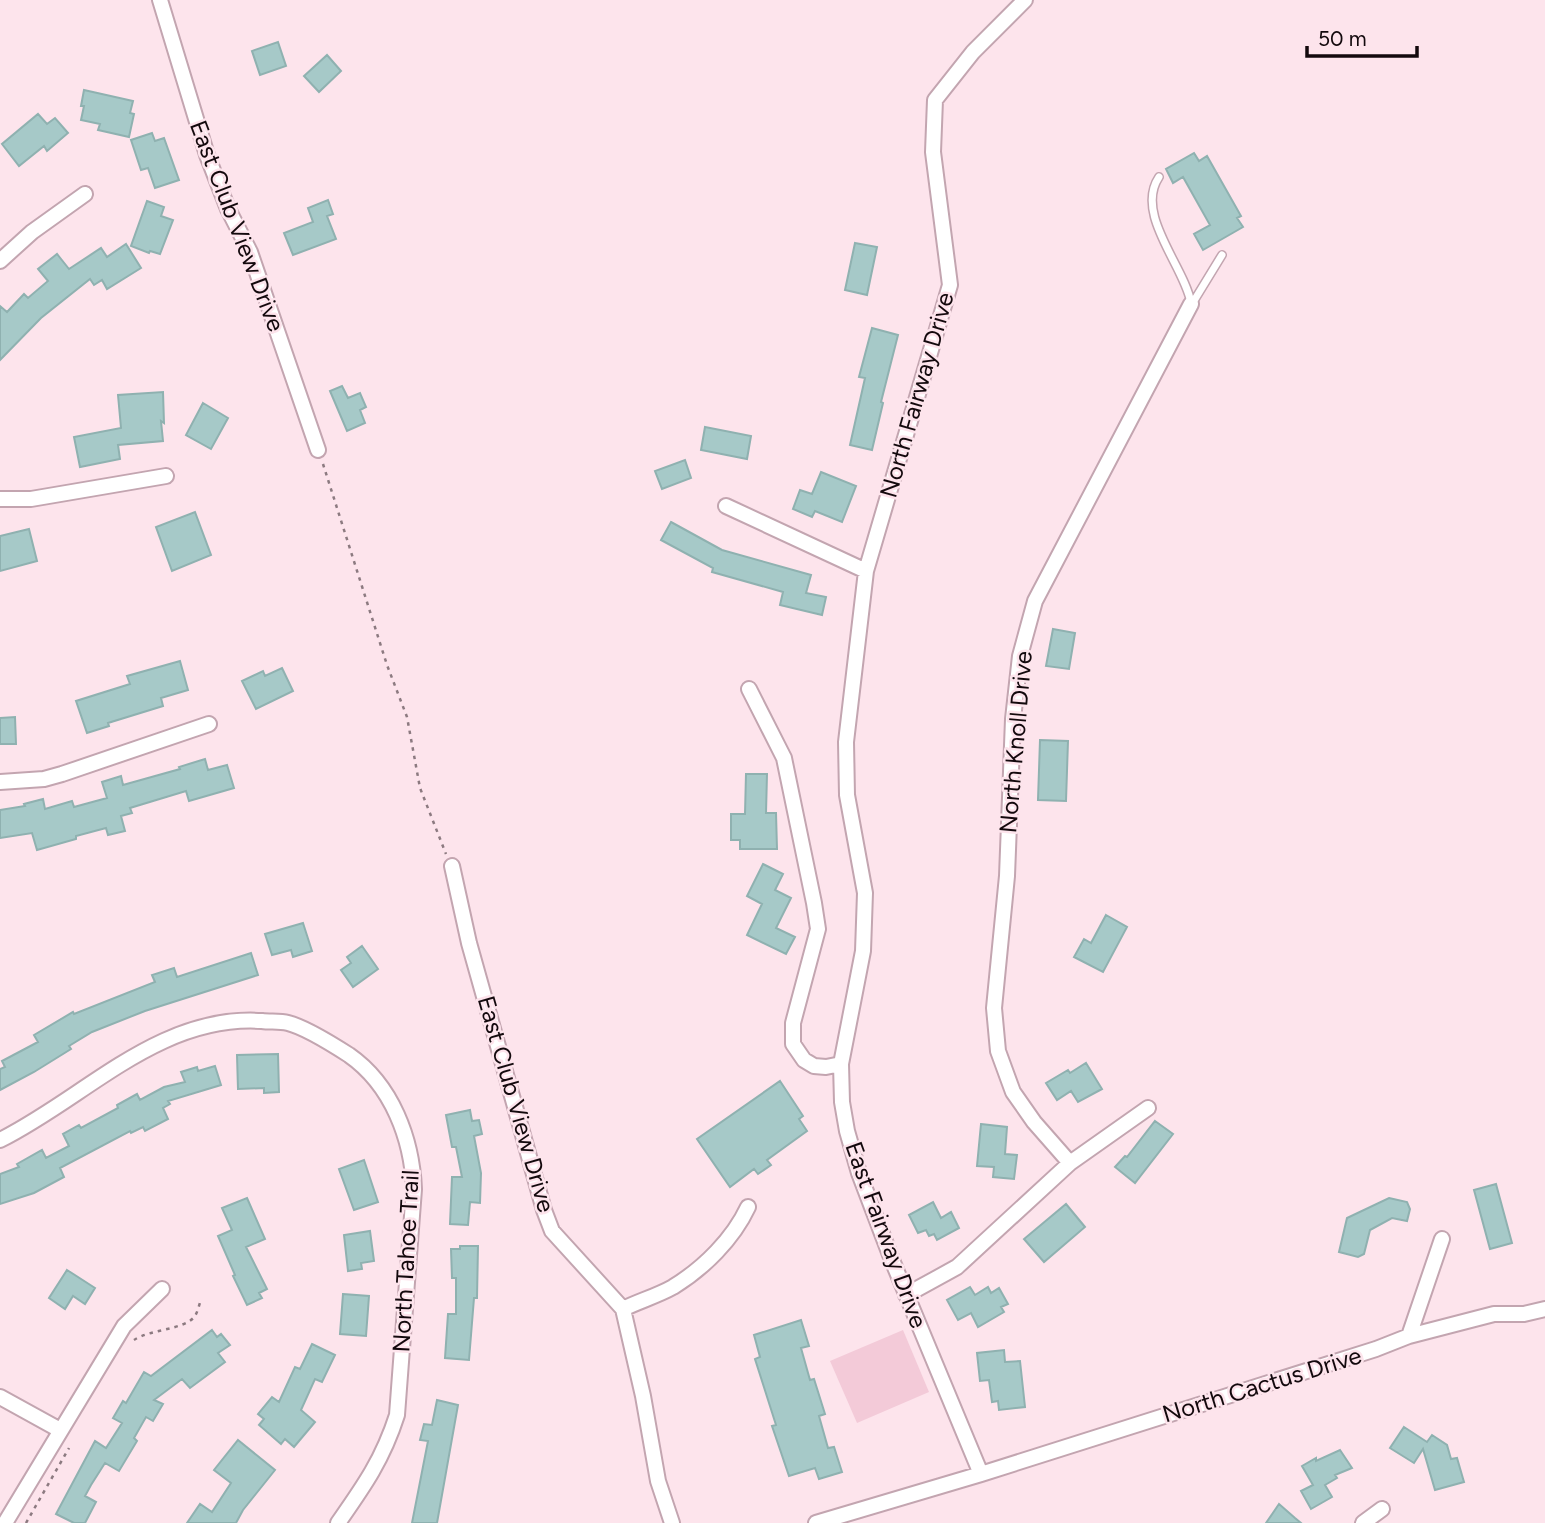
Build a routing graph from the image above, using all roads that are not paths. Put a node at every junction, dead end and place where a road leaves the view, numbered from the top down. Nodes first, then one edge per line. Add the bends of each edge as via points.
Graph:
1 (160, 0) edge
2 (1025, 0) edge
3 (1159, 177) dead end
4 (85, 194) dead end
5 (1222, 255) dead end
6 (0, 261) edge
7 (1191, 304) junction
8 (318, 450) road end
9 (166, 476) dead end
10 (0, 499) edge
11 (726, 506) dead end
12 (866, 571) junction
13 (749, 689) dead end
14 (209, 724) dead end
15 (0, 782) edge
16 (452, 866) road end
17 (841, 1064) junction
18 (1148, 1108) dead end
19 (0, 1140) edge
20 (1070, 1163) junction
21 (748, 1207) dead end
22 (1441, 1238) dead end
23 (162, 1289) dead end
24 (906, 1294) junction
25 (1545, 1308) edge
26 (622, 1310) junction
27 (1409, 1336) junction
28 (0, 1396) edge
29 (60, 1430) junction
30 (981, 1474) junction
31 (1382, 1509) dead end
32 (5, 1523) edge
33 (338, 1523) edge
34 (672, 1523) edge
35 (816, 1523) edge
36 (1363, 1523) edge

1 - 8 street, East Club View Drive via 207,155 250,252
2 - 12 street, North Fairway Drive via 934,100 933,152 950,285
3 - 7 lane via 1153,209
4 - 6 street
5 - 7 lane
7 - 20 street, North Knoll Drive via 1035,601 1020,656 994,1009 998,1051 1013,1092
9 - 10 street via 31,499
11 - 12 street
12 - 17 street, East Fairway Drive via 846,742 847,795 865,893 865,928
13 - 17 street via 783,758 818,929 793,1023 793,1044 814,1066
14 - 15 street via 44,779
16 - 26 street, East Club View Drive via 469,943 552,1231
17 - 24 street, East Fairway Drive via 842,1102 859,1173
18 - 20 street
19 - 33 street, North Tahoe Trail via 131,1056 222,1023 289,1023 338,1048 377,1081 408,1140 413,1163 397,1415 374,1471
20 - 24 street via 957,1267
21 - 26 street via 740,1224 694,1272
22 - 27 street
23 - 29 street via 124,1326
24 - 30 street, East Fairway Drive
25 - 27 street, North Cactus Drive via 1524,1314 1494,1314
26 - 34 street, East Club View Drive via 658,1481
27 - 30 street, North Cactus Drive
28 - 29 street
29 - 32 street
30 - 35 street, North Cactus Drive
31 - 36 street

